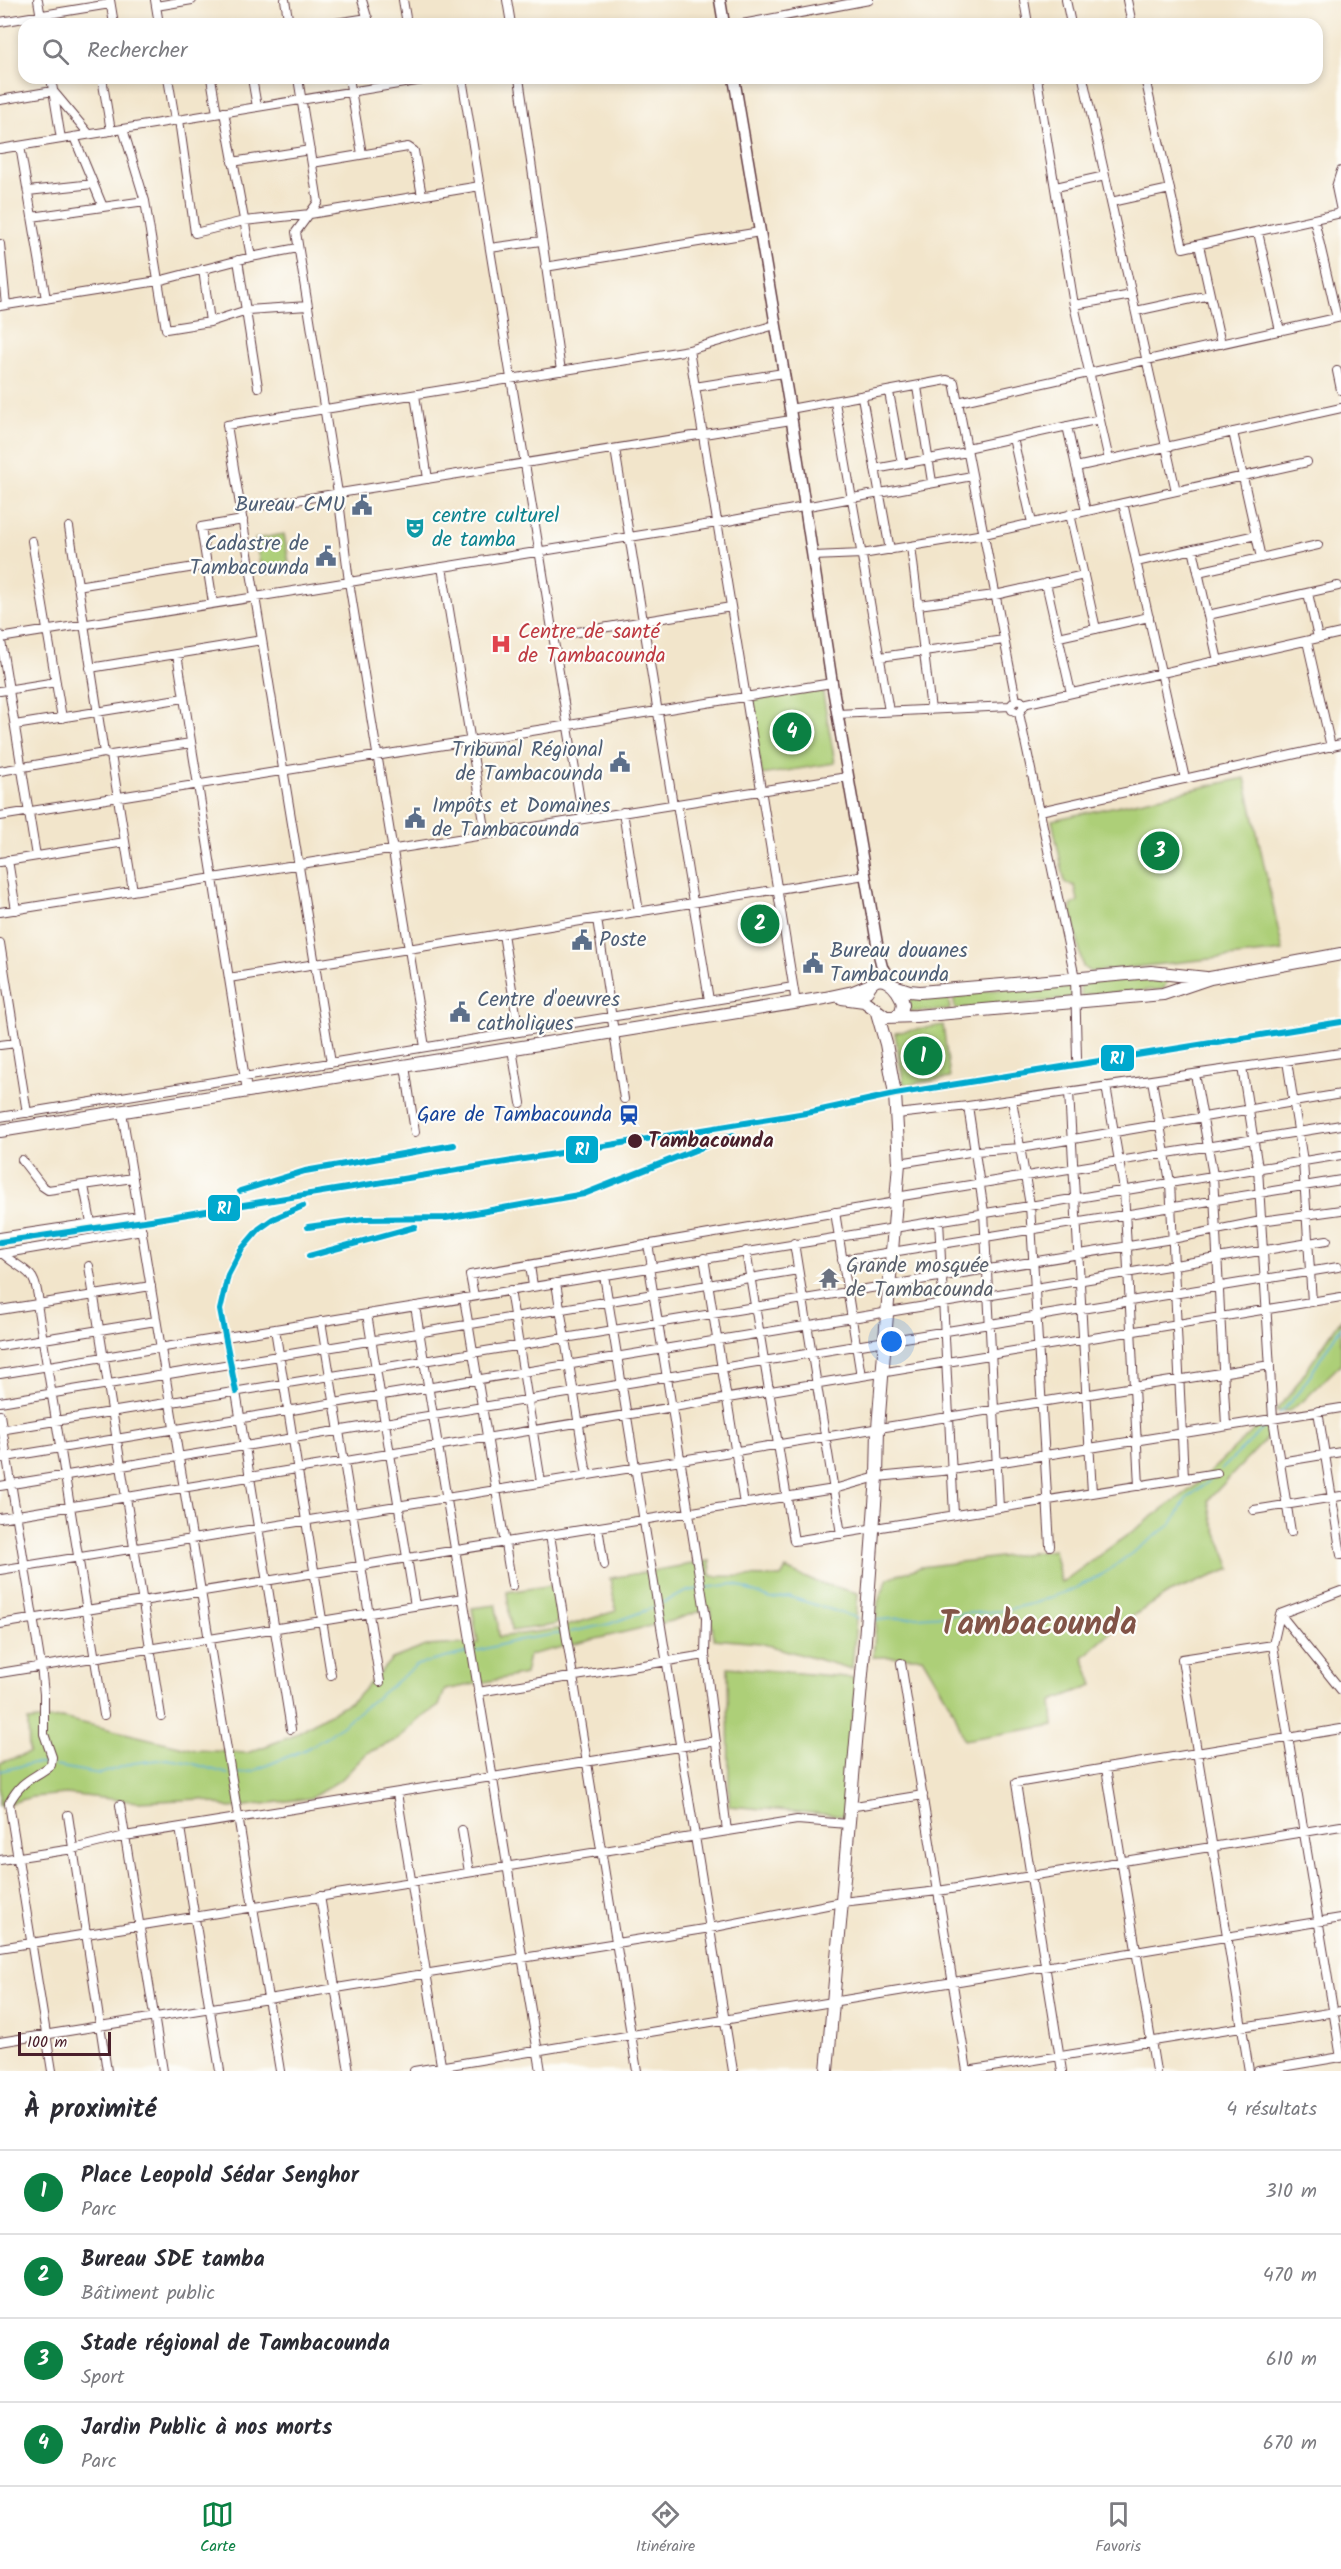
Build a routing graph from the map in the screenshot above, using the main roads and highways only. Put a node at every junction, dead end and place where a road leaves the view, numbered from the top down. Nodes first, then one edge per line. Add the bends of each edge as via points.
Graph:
1 (720, 0) edge
2 (723, 18) edge
3 (735, 84) edge
4 (1341, 954) edge
5 (879, 956) junction
6 (1210, 978) junction
7 (872, 983) junction
8 (894, 985) junction
9 (825, 998) junction
10 (875, 1009) junction
11 (895, 1017) junction
12 (886, 1044) junction
13 (0, 1131) edge
14 (827, 2071) edge

1 - 2 main road
3 - 5 main road
4 - 6 highway
5 - 7 main road
5 - 8 main road
6 - 8 highway via 1160,972 920,993
6 - 11 highway via 1163,994
7 - 8 highway via 886,980
7 - 9 highway
7 - 10 highway via 868,998
8 - 11 highway via 903,1004
9 - 10 highway via 854,998
9 - 13 highway
10 - 11 highway via 886,1017
10 - 12 highway
11 - 12 highway
12 - 14 highway via 897,1114 899,1163 865,1640

